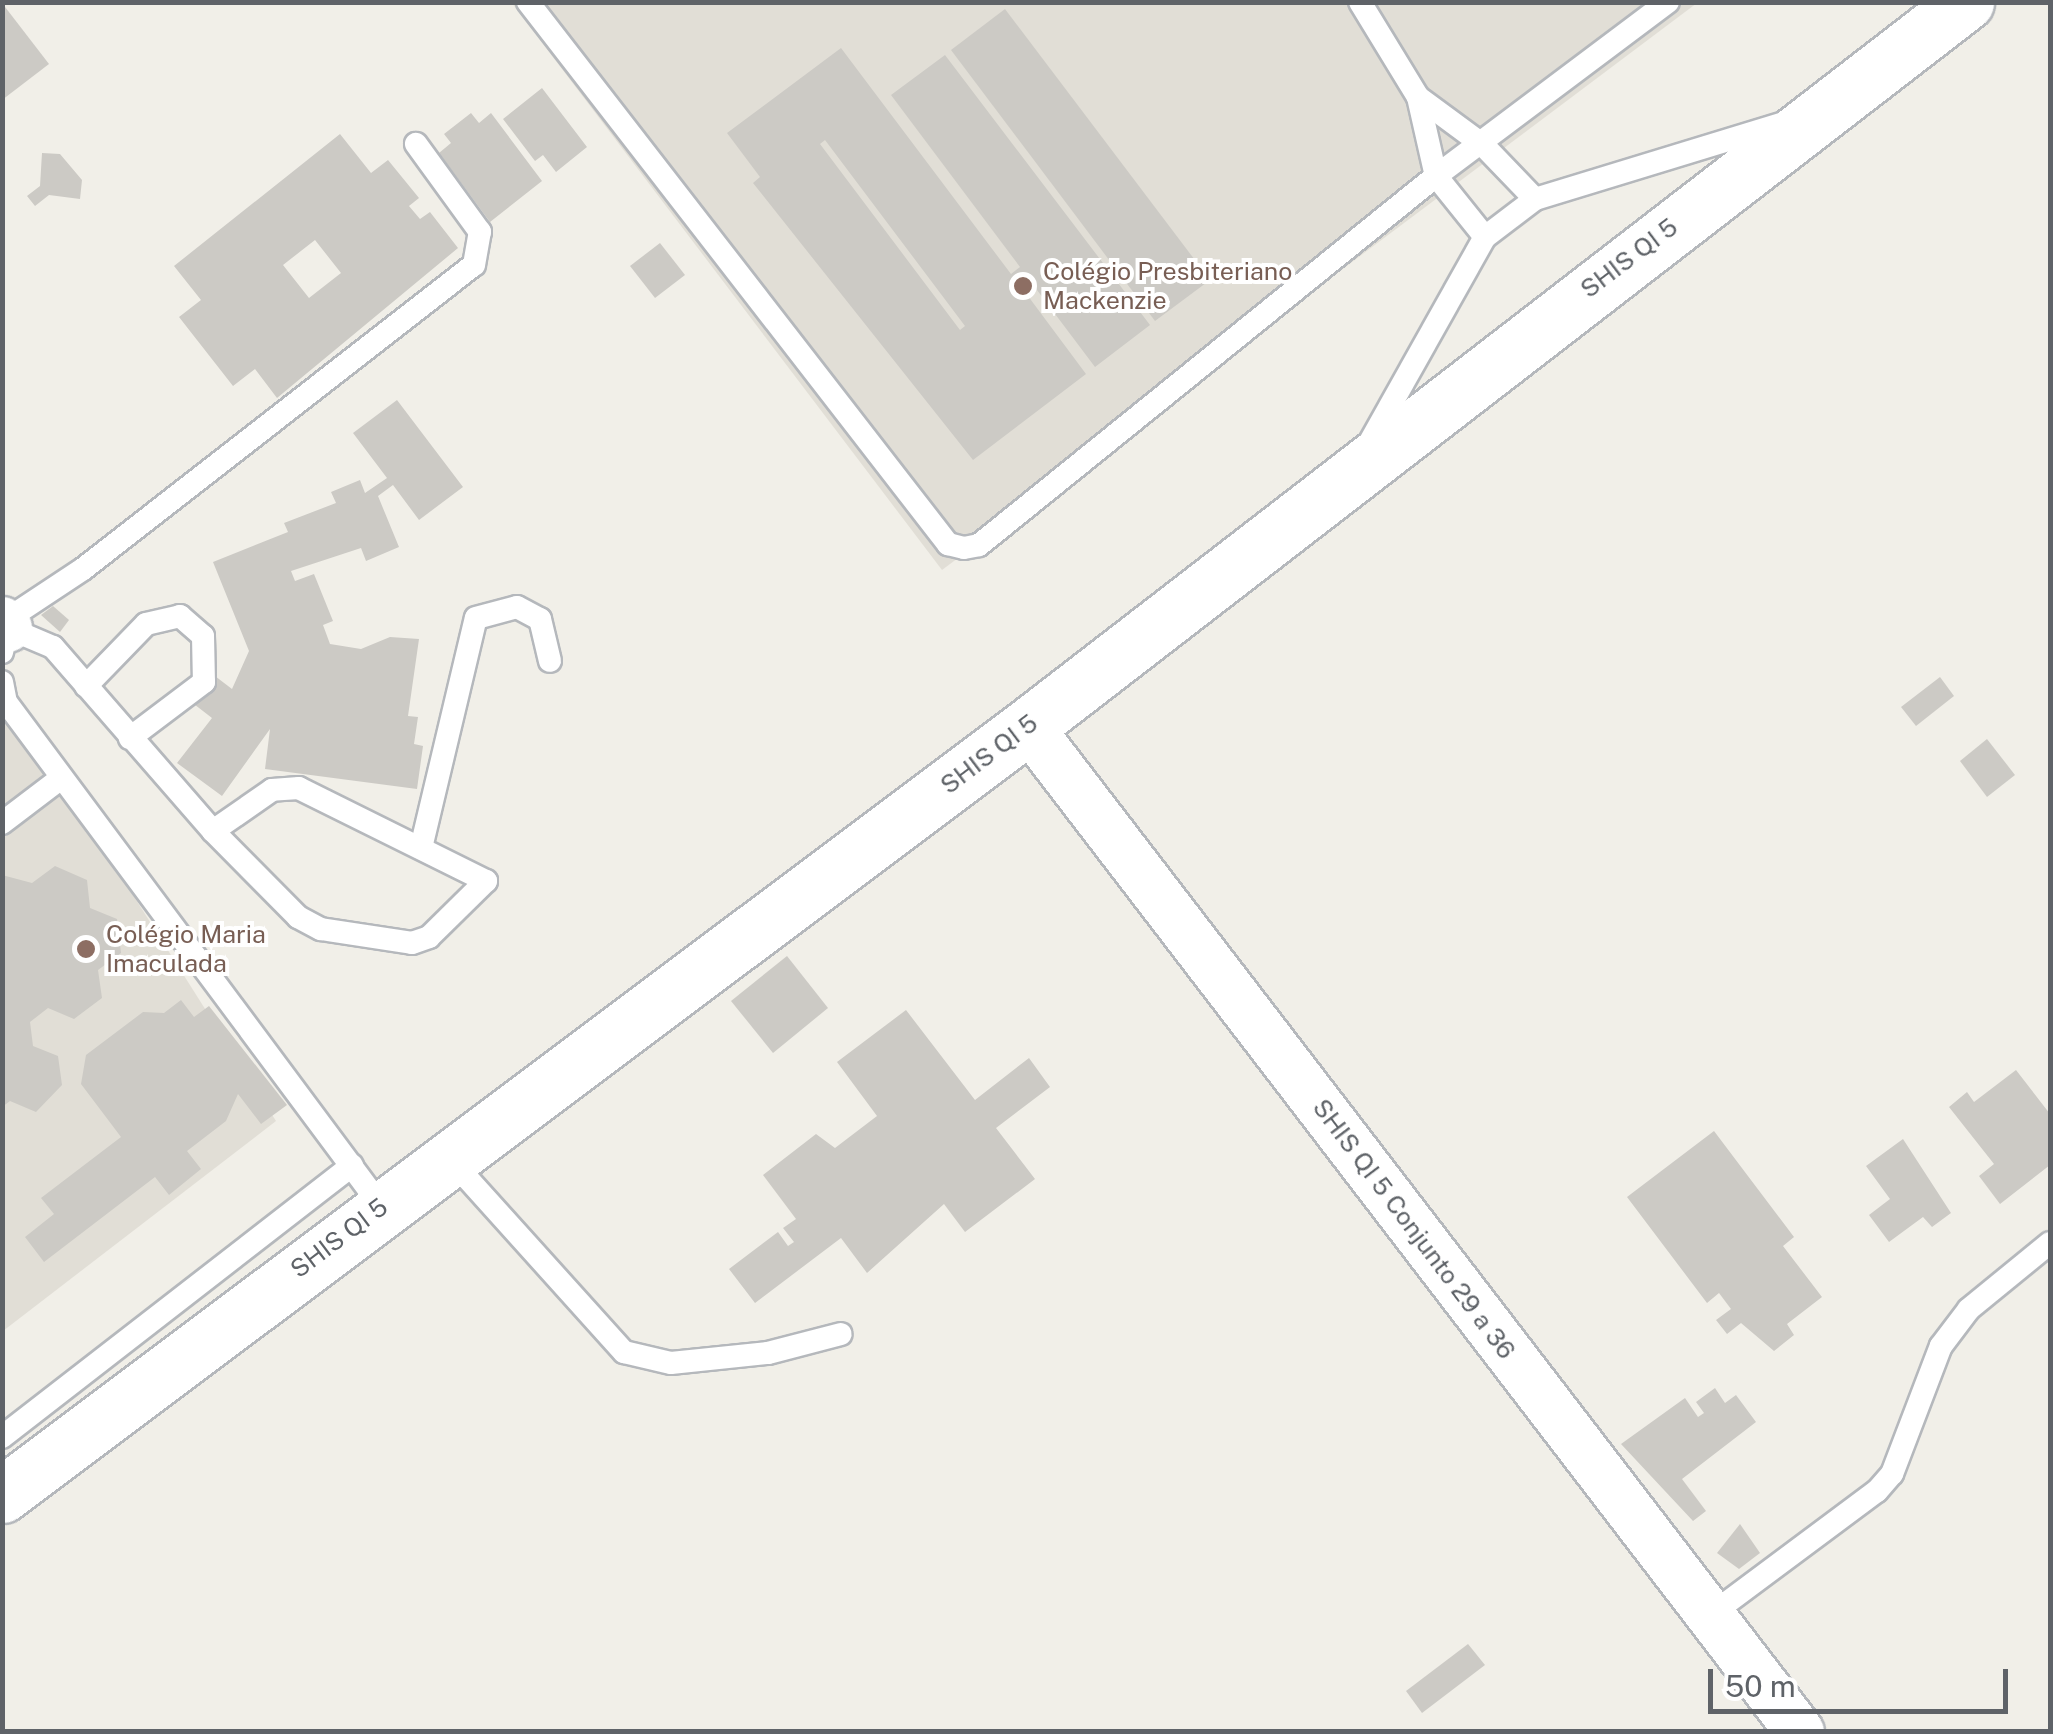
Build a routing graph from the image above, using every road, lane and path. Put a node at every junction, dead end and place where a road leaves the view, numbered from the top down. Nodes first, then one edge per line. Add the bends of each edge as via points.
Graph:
1 (528, 2) edge
2 (1360, 2) edge
3 (1668, 2) edge
4 (1966, 2) edge
5 (1418, 96) junction
6 (1823, 112) junction
7 (416, 144) dead end
8 (1483, 145) junction
9 (1436, 176) junction
10 (1535, 199) junction
11 (1485, 237) junction
12 (1357, 464) junction
13 (4, 631) edge
14 (550, 661) dead end
15 (86, 686) junction
16 (4, 696) edge
17 (1028, 726) junction
18 (130, 738) junction
19 (62, 778) junction
20 (2, 823) edge
21 (213, 831) junction
22 (421, 848) junction
23 (448, 1156) junction
24 (366, 1186) junction
25 (2050, 1243) edge
26 (841, 1334) dead end
27 (2, 1436) edge
28 (2, 1495) edge
29 (1709, 1616) junction
30 (1789, 1727) edge

1 - 9 lane via 948,544 964,548 979,545
2 - 5 lane
3 - 8 lane
4 - 6 street, SHIS QI 5
5 - 8 lane
5 - 9 lane
6 - 10 lane
6 - 12 street, SHIS QI 5
7 - 13 lane via 480,232 474,265
8 - 9 lane
8 - 10 lane
9 - 11 lane
10 - 11 lane
11 - 12 lane
12 - 17 street, SHIS QI 5
13 - 15 lane via 53,647
14 - 22 lane via 540,619 517,607 476,618
15 - 18 lane
15 - 18 lane via 146,624 180,616 203,636 204,682
16 - 19 lane
17 - 23 street, SHIS QI 5
17 - 29 street, SHIS QI 5 Conjunto 29 a 36
18 - 21 lane
19 - 20 lane
19 - 24 lane
21 - 22 lane via 272,790 299,788
21 - 22 lane via 298,916 387,942 429,937 486,880
23 - 24 street, SHIS QI 5
23 - 26 lane via 624,1352 671,1363 768,1353
24 - 27 lane
24 - 28 street, SHIS QI 5
25 - 29 lane via 1969,1309 1941,1346 1892,1474 1878,1491
29 - 30 street, SHIS QI 5 Conjunto 29 a 36

